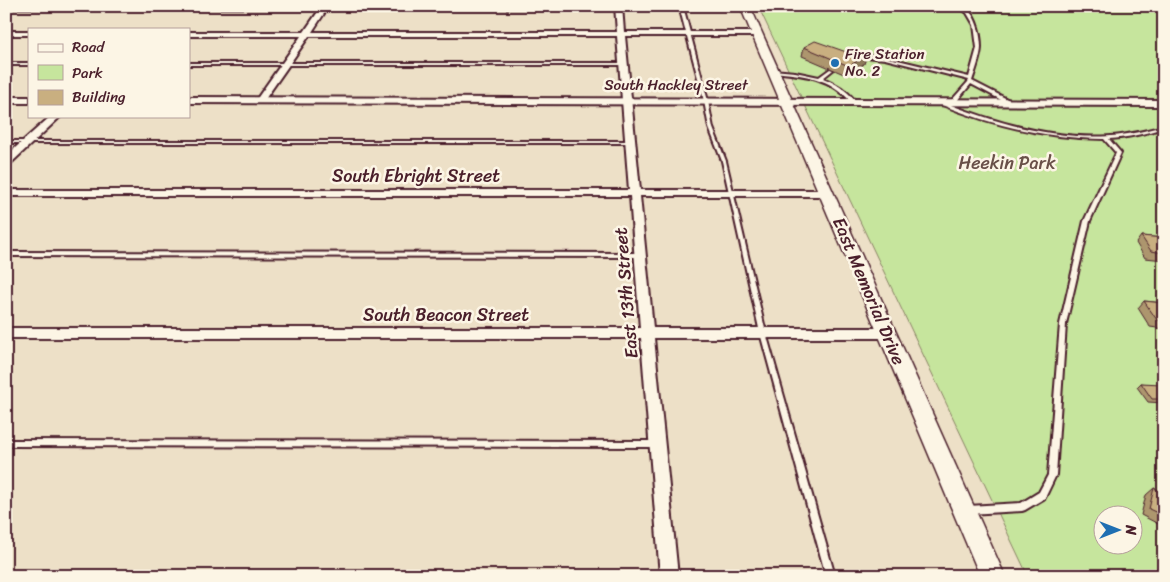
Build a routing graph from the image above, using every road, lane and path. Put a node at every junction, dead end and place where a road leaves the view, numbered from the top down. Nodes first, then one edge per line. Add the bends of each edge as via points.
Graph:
1 (325, 6) edge
2 (681, 6) edge
3 (745, 6) edge
4 (960, 6) edge
5 (6, 7) edge
6 (618, 7) edge
7 (6, 34) edge
8 (28, 34) edge
9 (190, 34) edge
10 (306, 34) junction
11 (620, 34) junction
12 (687, 34) junction
13 (757, 34) junction
14 (843, 61) edge
15 (6, 64) edge
16 (28, 64) edge
17 (190, 64) edge
18 (285, 64) junction
19 (623, 64) junction
20 (831, 70) edge
21 (773, 71) junction
22 (819, 79) junction
23 (971, 81) junction
24 (6, 100) edge
25 (28, 100) edge
26 (190, 100) edge
27 (260, 100) junction
28 (626, 100) junction
29 (706, 100) junction
30 (786, 101) junction
31 (853, 101) junction
32 (938, 102) junction
33 (952, 102) junction
34 (1009, 102) junction
35 (1164, 103) edge
36 (55, 118) edge
37 (1164, 128) edge
38 (1106, 138) junction
39 (6, 142) edge
40 (28, 142) junction
41 (630, 142) junction
42 (6, 162) edge
43 (6, 193) edge
44 (635, 193) junction
45 (731, 193) junction
46 (826, 193) junction
47 (6, 254) edge
48 (640, 255) junction
49 (6, 333) edge
50 (763, 333) junction
51 (886, 333) junction
52 (647, 334) junction
53 (6, 443) edge
54 (657, 444) junction
55 (964, 510) junction
56 (669, 576) edge
57 (831, 576) edge
58 (993, 576) edge

1 - 5 lane
1 - 6 lane
1 - 10 street
2 - 12 lane
3 - 13 main road, East Memorial Drive
4 - 23 lane via 976,25 979,48
6 - 11 street, East 13th Street
7 - 8 street
9 - 10 street
10 - 11 street
10 - 18 street
11 - 12 street
11 - 19 street, East 13th Street
12 - 13 street
12 - 29 lane
13 - 21 main road, East Memorial Drive
14 - 23 lane via 854,54 885,58
15 - 16 lane
17 - 18 lane
18 - 19 lane
18 - 27 street
19 - 28 street, East 13th Street
20 - 22 lane
21 - 22 lane via 798,72
21 - 30 main road, East Memorial Drive
22 - 31 lane via 841,87
23 - 33 lane
23 - 34 lane
24 - 25 street
26 - 27 street, South Hackley Street
27 - 28 street, South Hackley Street
28 - 29 street, South Hackley Street
28 - 41 street, East 13th Street
29 - 30 street, South Hackley Street
29 - 45 lane
30 - 31 street, South Hackley Street
30 - 46 main road, East Memorial Drive
31 - 32 street, South Hackley Street
32 - 33 street, South Hackley Street
32 - 38 lane via 966,114 1052,135
33 - 34 street, South Hackley Street
34 - 35 street, South Hackley Street
36 - 40 street
37 - 38 lane
38 - 55 lane via 1119,153 1087,220 1063,324 1052,475 1042,495 1022,507
39 - 40 lane
40 - 41 lane
40 - 42 street
41 - 44 street, East 13th Street
43 - 44 street, South Ebright Street
44 - 45 street, South Ebright Street
44 - 48 street, East 13th Street
45 - 46 street, South Ebright Street
45 - 50 lane
46 - 51 main road, East Memorial Drive
47 - 48 lane
48 - 52 street, East 13th Street
49 - 52 street, South Beacon Street
50 - 51 street, South Beacon Street
50 - 52 street, South Beacon Street
50 - 57 lane
51 - 55 main road, East Memorial Drive
52 - 54 street, East 13th Street
53 - 54 lane
54 - 56 street, East 13th Street
55 - 58 main road, East Memorial Drive

